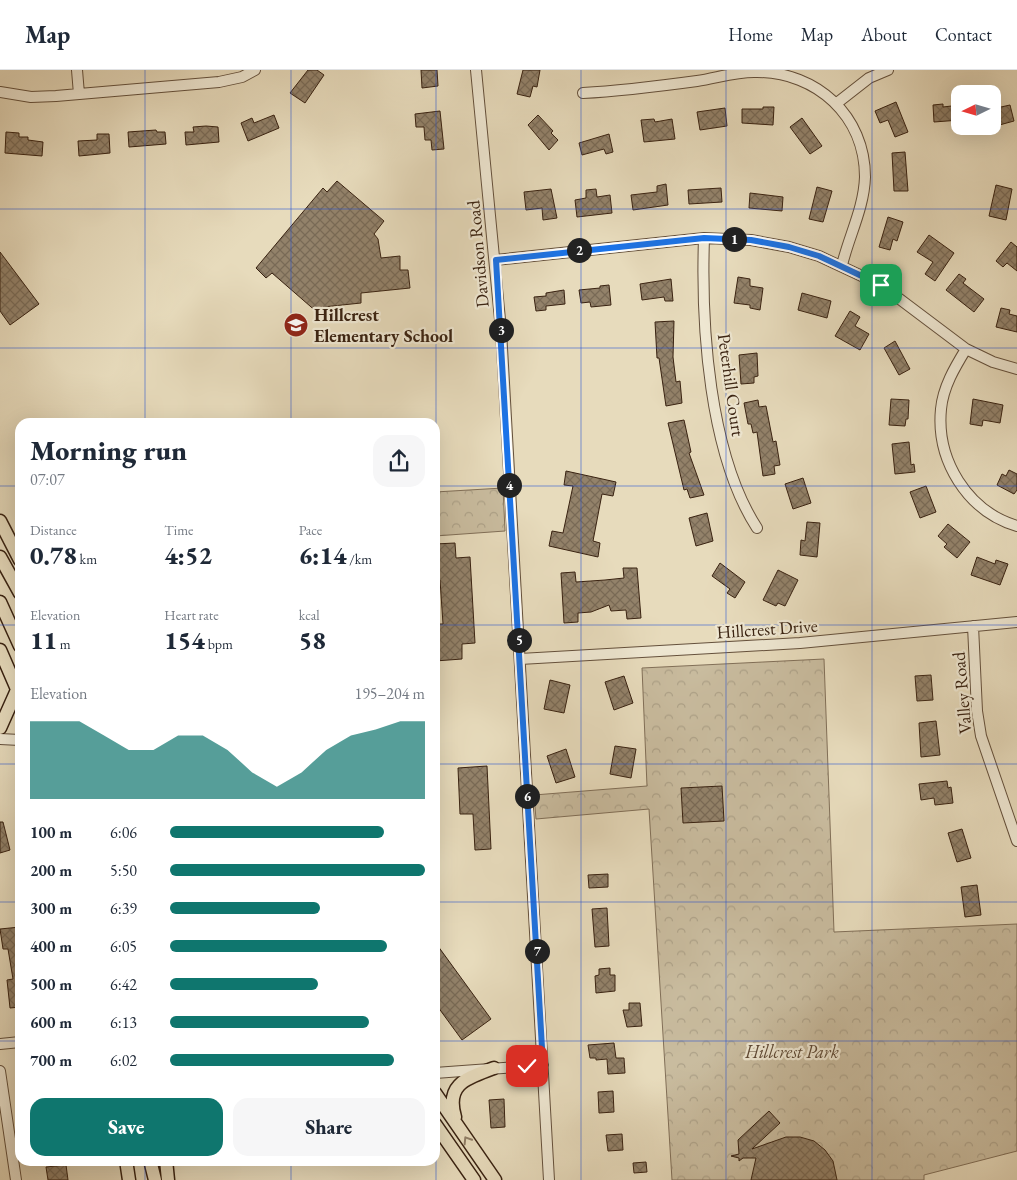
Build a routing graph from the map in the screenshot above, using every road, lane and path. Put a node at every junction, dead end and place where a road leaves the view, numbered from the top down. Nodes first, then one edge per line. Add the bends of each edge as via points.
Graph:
1 (77, 70) edge
2 (255, 70) edge
3 (476, 70) edge
4 (888, 70) edge
5 (0, 92) edge
6 (79, 94) junction
7 (584, 94) dead end
8 (837, 104) junction
9 (704, 238) junction
10 (496, 260) junction
11 (842, 265) junction
12 (966, 348) junction
13 (1017, 369) edge
14 (0, 521) edge
15 (1017, 526) edge
16 (757, 528) dead end
17 (15, 550) edge
18 (0, 557) edge
19 (15, 584) edge
20 (0, 602) edge
21 (1017, 622) edge
22 (973, 626) junction
23 (15, 635) edge
24 (0, 650) edge
25 (520, 659) junction
26 (15, 684) edge
27 (15, 700) edge
28 (0, 728) edge
29 (0, 739) edge
30 (15, 740) edge
31 (1017, 841) edge
32 (15, 1042) edge
33 (0, 1044) edge
34 (543, 1065) junction
35 (494, 1068) junction
36 (0, 1071) edge
37 (440, 1072) edge
38 (440, 1100) edge
39 (456, 1122) junction
40 (440, 1131) edge
41 (127, 1166) edge
42 (152, 1166) edge
43 (167, 1166) edge
44 (16, 1180) edge
45 (129, 1180) edge
46 (155, 1180) edge
47 (168, 1180) edge
48 (474, 1180) edge
49 (495, 1180) edge
50 (549, 1180) edge

1 - 6 street
2 - 6 street via 242,77 219,82
3 - 10 street, Davidson Road
4 - 8 street via 869,78
5 - 6 street via 31,97
7 - 8 street via 756,72 782,74 804,82
8 - 11 street via 858,142 865,176 861,204
9 - 10 street
9 - 11 street via 751,240 789,247
9 - 16 street, Peterhill Court via 712,388 731,473 738,494
10 - 25 street, Davidson Road
11 - 12 street via 896,295
12 - 13 street via 993,362
12 - 15 street via 947,386 941,409 941,436 946,458 957,479 980,506
14 - 17 main road
18 - 19 main road
20 - 23 main road
21 - 22 street, Hillcrest Drive
22 - 25 street, Hillcrest Drive via 800,643
22 - 31 street, Valley Road via 981,736
24 - 26 main road
25 - 34 street, Davidson Road
27 - 28 main road
29 - 30 street
32 - 33 street
34 - 35 street
34 - 50 street, Davidson Road
35 - 37 street
35 - 39 main road via 466,1080 454,1090 452,1109
36 - 44 street
38 - 39 main road
49 -> 39 main road
40 - 48 main road
41 - 45 main road
42 - 46 main road
43 - 47 main road

